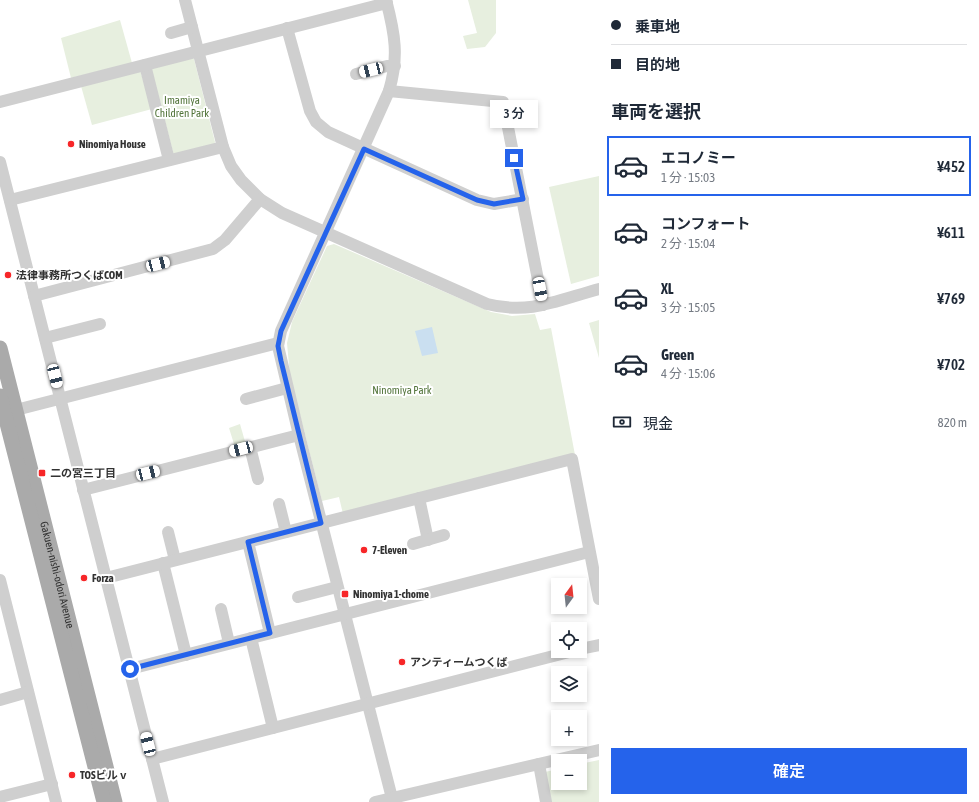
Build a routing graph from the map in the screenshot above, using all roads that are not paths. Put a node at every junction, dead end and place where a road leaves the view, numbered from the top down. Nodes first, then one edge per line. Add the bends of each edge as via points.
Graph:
1 (185, 0) edge
2 (386, 1) edge
3 (192, 27) junction
4 (287, 28) junction
5 (171, 33) dead end
6 (198, 51) junction
7 (145, 65) junction
8 (395, 66) junction
9 (356, 74) dead end
10 (389, 91) junction
11 (0, 102) edge
12 (223, 147) junction
13 (364, 149) junction
14 (169, 160) junction
15 (0, 162) edge
16 (260, 199) junction
17 (523, 199) junction
18 (10, 200) junction
19 (326, 232) junction
20 (599, 289) edge
21 (34, 296) junction
22 (543, 305) junction
23 (100, 324) dead end
24 (45, 338) junction
25 (278, 343) junction
26 (0, 348) edge
27 (287, 388) junction
28 (0, 396) edge
29 (60, 399) junction
30 (246, 399) dead end
31 (7, 412) edge
32 (299, 435) junction
33 (250, 447) junction
34 (258, 479) dead end
35 (83, 490) junction
36 (419, 498) junction
37 (279, 504) dead end
38 (321, 523) junction
39 (168, 532) dead end
40 (286, 532) junction
41 (444, 535) dead end
42 (428, 540) junction
43 (248, 542) junction
44 (413, 544) dead end
45 (590, 552) junction
46 (169, 562) junction
47 (106, 578) junction
48 (0, 580) edge
49 (338, 587) junction
50 (298, 597) dead end
51 (599, 599) edge
52 (3, 605) edge
53 (221, 610) dead end
54 (344, 614) junction
55 (270, 633) junction
56 (251, 638) junction
57 (229, 644) junction
58 (599, 644) edge
59 (587, 647) edge
60 (186, 654) junction
61 (551, 657) edge
62 (130, 669) junction
63 (28, 692) junction
64 (0, 700) edge
65 (367, 703) junction
66 (273, 728) junction
67 (599, 750) edge
68 (152, 758) junction
69 (539, 764) junction
70 (52, 784) junction
71 (0, 797) edge
72 (392, 800) edge
73 (56, 802) edge
74 (104, 802) edge
75 (115, 802) edge
76 (163, 802) edge
77 (375, 802) edge
78 (546, 802) edge

1 - 3 street
2 - 4 street
2 - 8 street via 395,37
3 - 5 street
3 - 6 street
4 - 6 street
4 - 13 street via 305,99 313,117 328,132
6 - 7 street
6 - 12 street
7 - 11 street
7 - 14 street
8 - 9 street
8 - 10 street
10 - 13 street
10 - 17 street via 503,102
12 - 14 street
12 - 16 street via 236,173
13 - 17 street via 477,200 494,204
13 - 19 street
14 - 18 street
15 - 18 street
16 - 19 street via 282,213
16 - 21 street via 225,240 213,249
17 - 22 street
18 - 21 street
19 - 22 street via 479,302 508,309
19 - 25 street
20 - 22 street
21 - 24 street
23 - 24 street
24 - 29 street
25 - 27 street
25 - 29 street
26 - 31 main road, Gakuen-nishi-odori Avenue
27 - 30 street
27 - 32 street
28 - 31 main road, Gakuen-nishi-odori Avenue
29 - 31 street
29 - 35 street
31 - 74 main road, Gakuen-nishi-odori Avenue
31 - 75 main road, Gakuen-nishi-odori Avenue
32 - 33 street
32 - 38 street
33 - 34 street
33 - 35 street
35 - 47 street
36 - 38 street
36 - 42 street
36 - 45 street via 572,459
37 - 40 street
38 - 40 street
38 - 49 street
39 - 46 street
40 - 43 street
41 - 42 street
42 - 44 street
43 - 46 street
43 - 55 street
45 - 51 street
45 - 54 street
46 - 47 street
46 - 60 street
47 - 62 street
48 - 52 street
49 - 50 street
49 - 54 street
52 - 63 street
53 - 57 street
54 - 55 street
54 - 65 street
55 - 56 street
56 - 57 street
56 - 66 street
57 - 60 street
58 - 59 street
60 - 62 street
61 - 65 street
62 - 68 street
63 - 64 street
63 - 70 street
65 - 66 street
65 - 72 street
66 - 68 street
67 - 69 street
68 - 76 street
69 - 72 street
69 - 78 street
70 - 71 street
70 - 73 street
72 - 77 street

